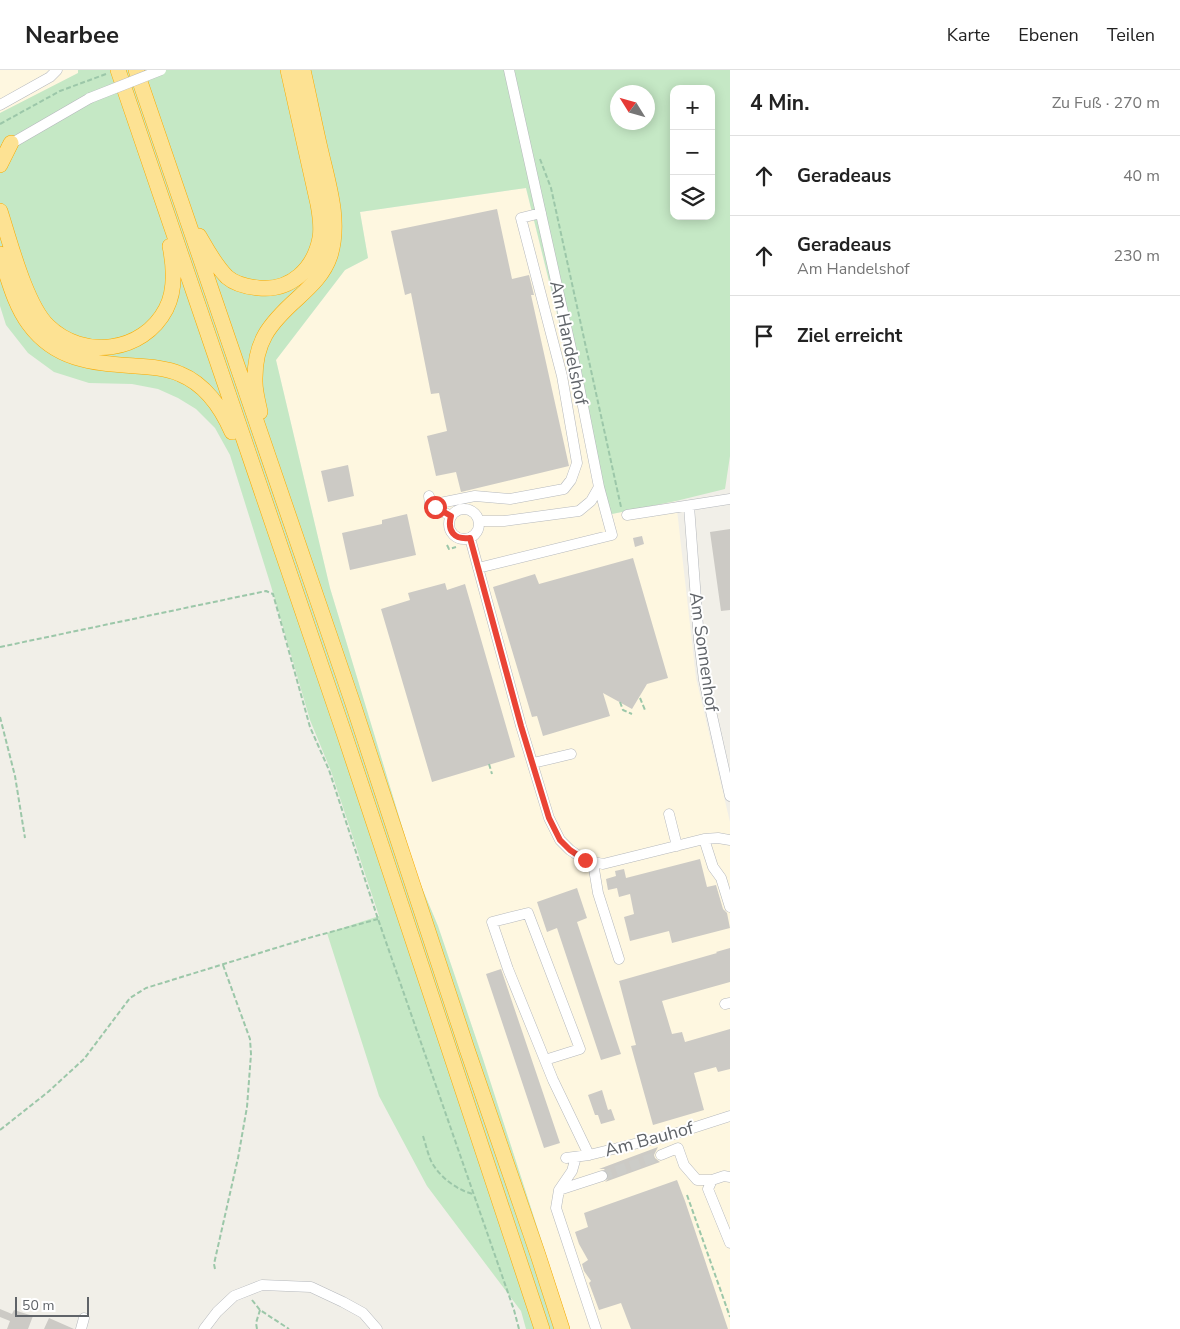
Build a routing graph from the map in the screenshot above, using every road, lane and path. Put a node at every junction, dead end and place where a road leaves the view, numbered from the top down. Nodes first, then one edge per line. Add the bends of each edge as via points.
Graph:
1 (57, 70) edge
2 (136, 70) edge
3 (161, 70) edge
4 (288, 70) edge
5 (303, 70) edge
6 (510, 70) edge
7 (113, 72) edge
8 (0, 105) edge
9 (0, 124) edge
10 (6, 147) edge
11 (541, 162) dead end
12 (0, 165) edge
13 (162, 200) junction
14 (182, 208) junction
15 (0, 211) edge
16 (541, 213) junction
17 (0, 254) edge
18 (576, 372) junction
19 (562, 376) junction
20 (263, 446) junction
21 (256, 474) junction
22 (599, 487) junction
23 (730, 499) edge
24 (689, 506) junction
25 (627, 515) joint
26 (451, 516) junction
27 (479, 521) junction
28 (470, 538) junction
29 (447, 544) dead end
30 (456, 547) dead end
31 (478, 568) junction
32 (0, 646) edge
33 (640, 698) dead end
34 (620, 702) dead end
35 (645, 710) dead end
36 (632, 714) dead end
37 (0, 717) edge
38 (571, 754) dead end
39 (533, 763) junction
40 (489, 764) dead end
41 (492, 774) dead end
42 (730, 796) edge
43 (669, 814) dead end
44 (25, 838) dead end
45 (704, 839) junction
46 (730, 840) edge
47 (677, 846) junction
48 (593, 863) junction
49 (730, 907) edge
50 (378, 919) junction
51 (618, 959) dead end
52 (222, 965) junction
53 (545, 1060) junction
54 (730, 1116) edge
55 (0, 1130) edge
56 (423, 1136) dead end
57 (589, 1155) junction
58 (661, 1155) tunnel mouth
59 (602, 1176) tunnel mouth
60 (730, 1177) edge
61 (712, 1180) junction
62 (559, 1190) junction
63 (474, 1194) junction
64 (687, 1196) dead end
65 (730, 1243) edge
66 (216, 1269) dead end
67 (245, 1292) junction
68 (260, 1310) junction
69 (730, 1317) edge
70 (204, 1329) edge
71 (258, 1329) edge
72 (289, 1329) edge
73 (377, 1329) edge
74 (519, 1329) edge
75 (542, 1329) edge
76 (562, 1329) edge
77 (596, 1329) edge

1 - 8 street
2 - 14 highway
3 - 10 street, bridge via 90,98
4 - 14 highway via 321,223 316,253 309,266 298,278 268,289 251,287 228,278 215,263
5 - 20 highway via 334,213 334,234 330,257 321,273 271,324 258,352 255,384
6 - 16 street, Am Handelshof
7 - 9 path via 60,91
7 - 13 highway
10 - 12 highway
11 - 25 path via 550,188 616,493 621,509
13 - 15 highway via 174,262 173,284 166,310 142,335 111,348 79,345 48,326 36,311 21,276
13 - 21 highway
14 - 20 highway
16 - 18 street, Am Handelshof
16 - 19 street via 521,218
17 - 21 highway via 19,308 48,343 70,357 98,363 154,367 180,374 204,389 226,416 234,437
18 - 19 street
18 - 22 street, Am Handelshof
19 - 26 street via 577,463 564,489 510,499 475,496 429,500
20 - 76 highway via 352,701 466,1050
21 - 75 highway
22 - 27 street via 592,501 579,511
22 - 31 street, Am Handelshof via 612,535
23 - 24 street
24 - 25 street
24 - 42 street, Am Sonnenhof via 704,680
26 - 27 street via 456,511 470,510
26 - 28 street via 450,531 462,539
27 - 28 street via 479,528
28 - 31 street
29 - 30 path via 449,549
31 - 39 street
32 - 50 path via 266,591 273,594 310,727 329,770
33 - 35 path
34 - 36 path via 623,710
37 - 44 path via 15,776
38 - 39 street
39 - 48 street via 549,818 560,840
40 - 41 path
43 - 47 street
45 - 46 street
45 - 47 street
45 - 49 street via 712,868 721,878
47 - 48 street via 603,864
48 - 51 street
50 - 52 path
50 - 63 path
52 - 55 path via 146,988 130,998 84,1060
52 - 66 path via 250,1039 252,1054 247,1107 214,1264
53 - 53 street via 492,922 528,913 580,1049
53 - 57 street
54 - 57 street, Am Bauhof via 671,1135
56 - 63 path via 432,1163 446,1180 462,1191
57 - 62 street, Am Bauhof via 571,1157 572,1171
58 - 61 street via 678,1148 684,1165 698,1180
59 - 62 street
60 - 61 street
61 - 65 street via 708,1189
62 - 77 street via 556,1208
63 - 74 path
64 - 69 path
67 - 68 path
67 - 70 street via 234,1296
67 - 73 street via 262,1285 311,1288 363,1313
68 - 71 path via 256,1324
68 - 72 path

